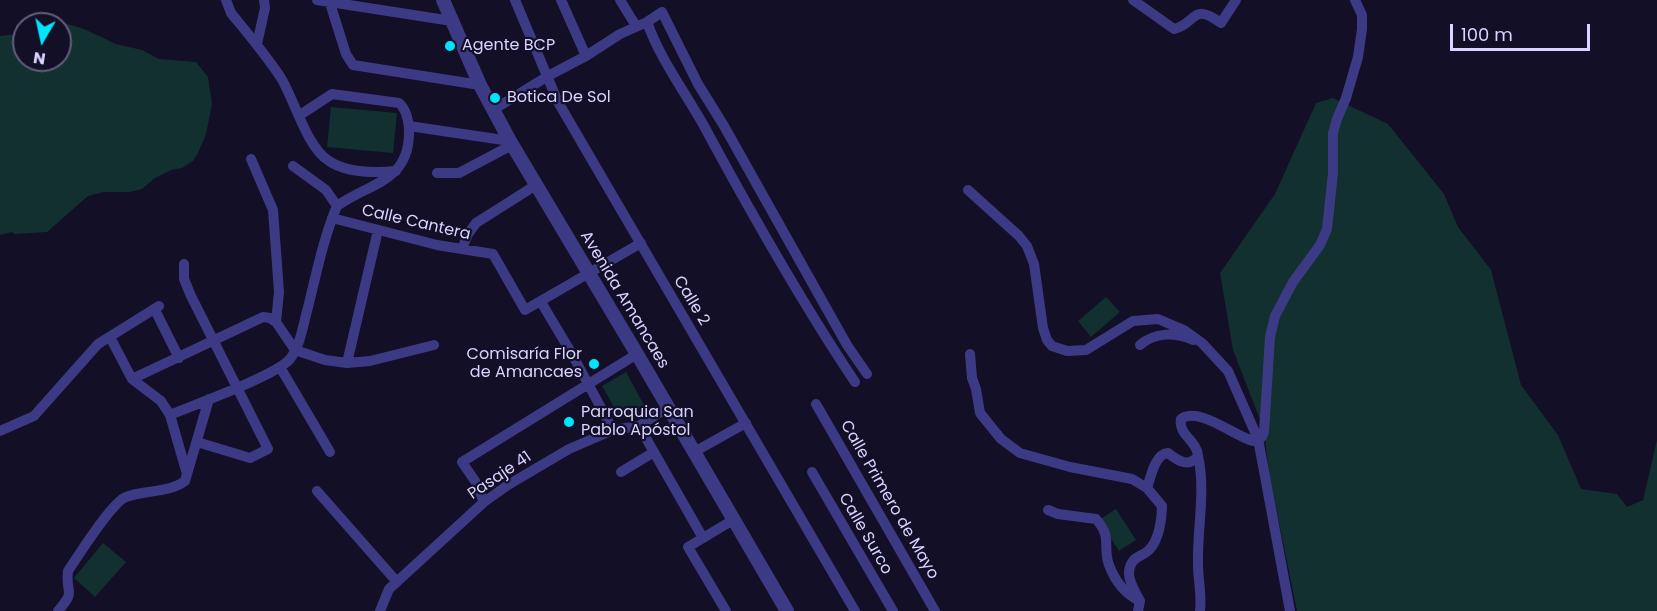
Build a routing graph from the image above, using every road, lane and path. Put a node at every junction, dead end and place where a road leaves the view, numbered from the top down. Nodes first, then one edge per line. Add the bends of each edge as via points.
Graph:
1 (226, 0) edge
2 (264, 0) edge
3 (317, 0) edge
4 (443, 0) edge
5 (515, 0) edge
6 (561, 0) edge
7 (620, 0) edge
8 (1133, 0) edge
9 (1236, 0) edge
10 (1355, 0) edge
11 (329, 1) edge
12 (376, 5) edge
13 (452, 21) junction
14 (647, 22) junction
15 (636, 26) junction
16 (257, 44) junction
17 (586, 57) junction
18 (548, 76) junction
19 (480, 85) junction
20 (493, 110) junction
21 (300, 115) junction
22 (409, 126) junction
23 (511, 143) junction
24 (251, 159) dead end
25 (292, 166) dead end
26 (396, 171) junction
27 (438, 173) dead end
28 (536, 185) junction
29 (968, 190) dead end
30 (337, 206) junction
31 (332, 218) junction
32 (378, 230) junction
33 (641, 243) junction
34 (462, 249) junction
35 (184, 264) dead end
36 (589, 273) junction
37 (541, 302) junction
38 (276, 322) junction
39 (110, 337) junction
40 (215, 340) junction
41 (1202, 343) junction
42 (434, 345) dead end
43 (1140, 345) dead end
44 (295, 350) junction
45 (637, 354) junction
46 (970, 354) dead end
47 (178, 358) junction
48 (347, 363) junction
49 (280, 367) junction
50 (867, 374) dead end
51 (132, 379) junction
52 (855, 382) dead end
53 (588, 385) junction
54 (238, 386) junction
55 (209, 399) junction
56 (816, 404) dead end
57 (668, 407) junction
58 (170, 415) junction
59 (746, 423) junction
60 (639, 426) junction
61 (613, 430) junction
62 (0, 431) edge
63 (1258, 440) junction
64 (197, 442) junction
65 (330, 452) dead end
66 (654, 452) junction
67 (694, 452) junction
68 (1198, 456) junction
69 (621, 472) dead end
70 (812, 472) dead end
71 (188, 475) junction
72 (1147, 488) junction
73 (317, 491) dead end
74 (484, 502) junction
75 (1048, 510) dead end
76 (733, 520) junction
77 (703, 538) junction
78 (397, 582) junction
79 (1139, 606) edge
80 (58, 611) edge
81 (380, 611) edge
82 (726, 611) edge
83 (787, 611) edge
84 (855, 611) edge
85 (893, 611) edge
86 (935, 611) edge
87 (1200, 611) edge
88 (1290, 611) edge

1 - 16 street via 231,13
2 - 16 street
3 - 11 street
4 - 13 street, Avenida Amancaes
5 - 18 street, Calle 2
6 - 17 street
7 - 15 street
8 - 9 street via 1174,29 1197,14 1208,14 1221,23
10 - 63 street via 1362,15 1362,29 1347,98 1333,133 1327,229 1275,316 1270,336 1265,426
11 - 12 street
11 - 19 street via 353,65
12 - 13 street
13 - 19 street, Avenida Amancaes
14 - 15 street
14 - 50 street via 662,12 698,84
14 - 52 street via 663,59 754,219
15 - 17 street
16 - 21 street
17 - 18 street
18 - 20 street
18 - 33 street, Calle 2 via 558,102
19 - 20 street, Avenida Amancaes
20 - 23 street, Avenida Amancaes
21 - 22 street via 326,97 338,94 399,104
21 - 26 street via 315,148 328,161 349,169
22 - 23 street
22 - 26 street via 404,157
23 - 27 street via 459,173
23 - 28 street, Avenida Amancaes
24 - 38 street via 273,210 279,292
25 - 30 street via 326,190
26 - 30 street
28 - 34 street via 477,223
28 - 36 street, Avenida Amancaes
29 - 41 street via 1027,246 1034,264 1043,328 1052,345 1067,351 1086,350 1125,325 1146,319 1173,324
30 - 31 street
31 - 32 street, Calle Cantera
31 - 44 street
32 - 34 street, Calle Cantera
32 - 48 street
33 - 36 street
33 - 59 street, Calle 2
34 - 37 street, Calle Cantera via 493,255 525,310
35 - 40 street via 184,279
36 - 37 street
36 - 45 street, Avenida Amancaes
37 - 53 street
38 - 40 street via 263,317
38 - 44 street
39 - 47 street via 157,308
39 - 51 street
39 - 62 street via 98,344 34,416
40 - 47 street
40 - 54 street
41 - 43 street via 1185,336 1160,334
41 - 63 street via 1228,371
42 - 48 street
44 - 48 street
44 - 49 street
45 - 53 street
45 - 57 street, Avenida Amancaes
46 - 72 street via 980,413 1010,446 1020,453 1070,467 1132,479
47 - 51 street
49 - 54 street
49 - 65 street
51 - 58 street via 161,401
53 - 61 street
53 - 74 street via 462,462
54 - 55 street
54 - 64 street via 268,449 250,458
55 - 58 street
55 - 64 street
56 - 86 street, Calle Primero de Mayo
57 - 60 street, Pasaje 41
57 - 67 street, Avenida Amancaes
58 - 71 street
59 - 67 street
59 - 84 street, Calle 2
60 - 61 street, Pasaje 41
60 - 66 street
61 - 74 street, Pasaje 41 via 569,449
63 - 68 street via 1247,439 1196,415 1185,416 1180,426
63 - 88 street
64 - 71 street
66 - 69 street
66 - 77 street
67 - 76 street, Avenida Amancaes
68 - 72 street via 1189,463 1164,453
68 - 87 street
70 - 85 street, Calle Surco
71 - 80 street via 181,484 126,497 114,506 68,571 69,599
72 - 79 street via 1162,506 1162,513 1155,541 1131,565 1130,580
73 - 78 street
74 - 78 street, Pasaje 41
75 - 79 street via 1096,519 1106,533 1108,564 1121,588
76 - 77 street
76 - 83 street, Avenida Amancaes
77 - 82 street via 688,547
78 - 81 street, Pasaje 41 via 388,589

